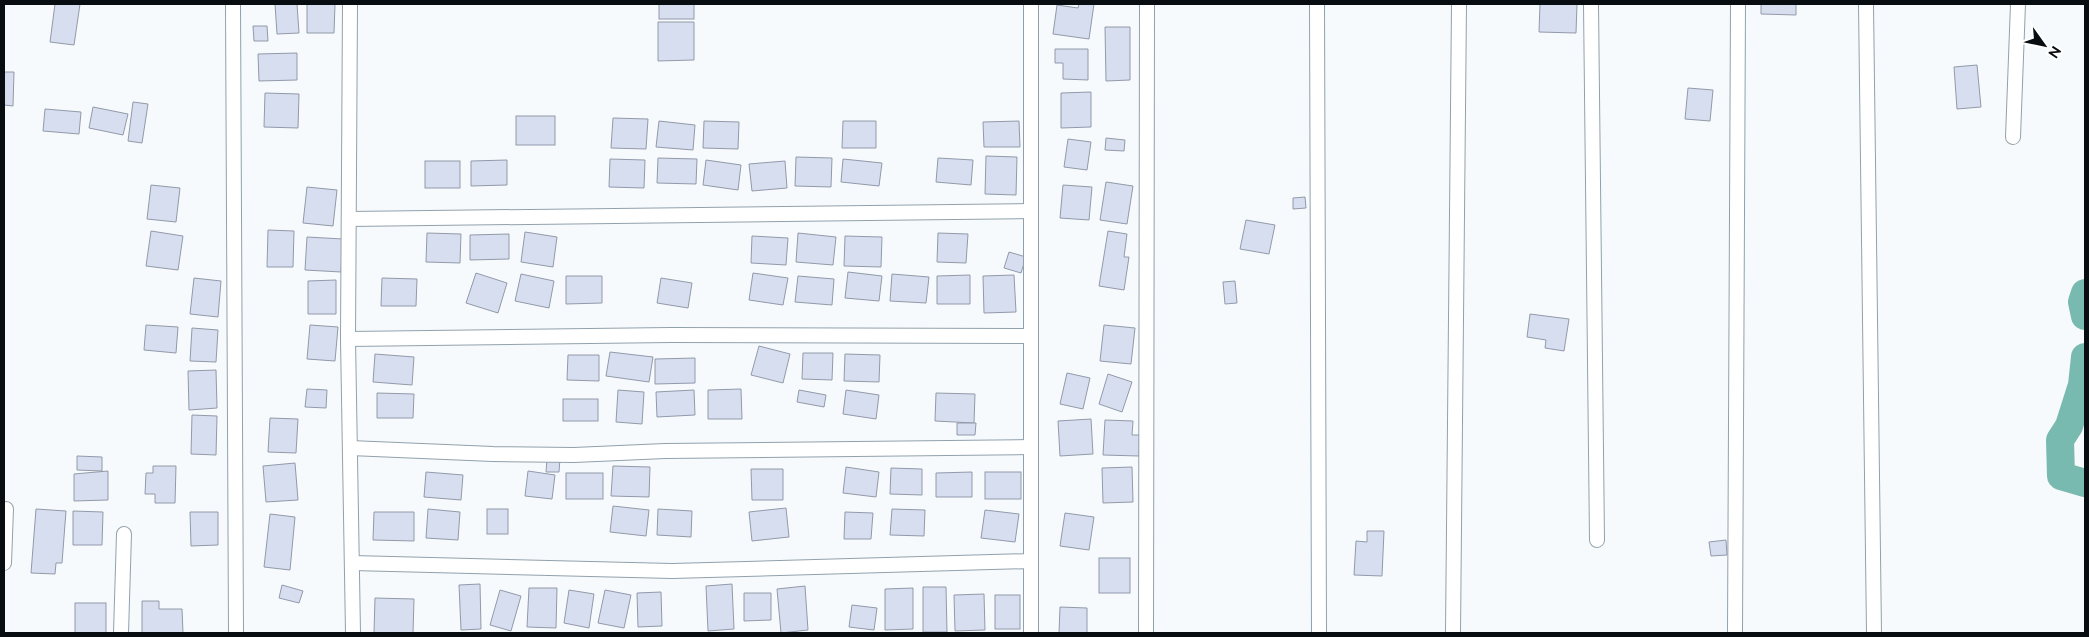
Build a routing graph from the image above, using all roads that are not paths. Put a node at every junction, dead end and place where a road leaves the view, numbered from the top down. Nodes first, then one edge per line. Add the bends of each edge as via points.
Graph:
1 (232, 4) edge
2 (350, 4) edge
3 (1031, 4) edge
4 (1147, 4) edge
5 (1317, 4) edge
6 (1459, 4) edge
7 (1591, 4) edge
8 (1738, 4) edge
9 (1866, 4) edge
10 (2018, 4) edge
11 (2013, 137) dead end
12 (1031, 211) junction
13 (349, 219) junction
14 (1031, 336) junction
15 (348, 339) junction
16 (350, 448) junction
17 (1031, 448) junction
18 (6, 509) dead end
19 (124, 534) dead end
20 (1597, 540) dead end
21 (1030, 561) junction
22 (4, 563) edge
23 (352, 563) junction
24 (121, 633) edge
25 (236, 633) edge
26 (353, 633) edge
27 (1031, 633) edge
28 (1146, 633) edge
29 (1319, 633) edge
30 (1453, 633) edge
31 (1735, 633) edge
32 (1874, 633) edge

1 - 25 street
2 - 13 street
3 - 12 street
4 - 28 street
5 - 29 street
6 - 30 street
7 - 20 street
8 - 31 street
9 - 32 street
10 - 11 street
12 - 13 street
12 - 14 street
13 - 15 street
14 - 15 street via 671,335
14 - 17 street
15 - 16 street
16 - 17 street via 574,455 665,451
16 - 23 street
17 - 21 street
18 - 22 street
19 - 24 street
21 - 23 street via 672,571
21 - 27 street
23 - 26 street

